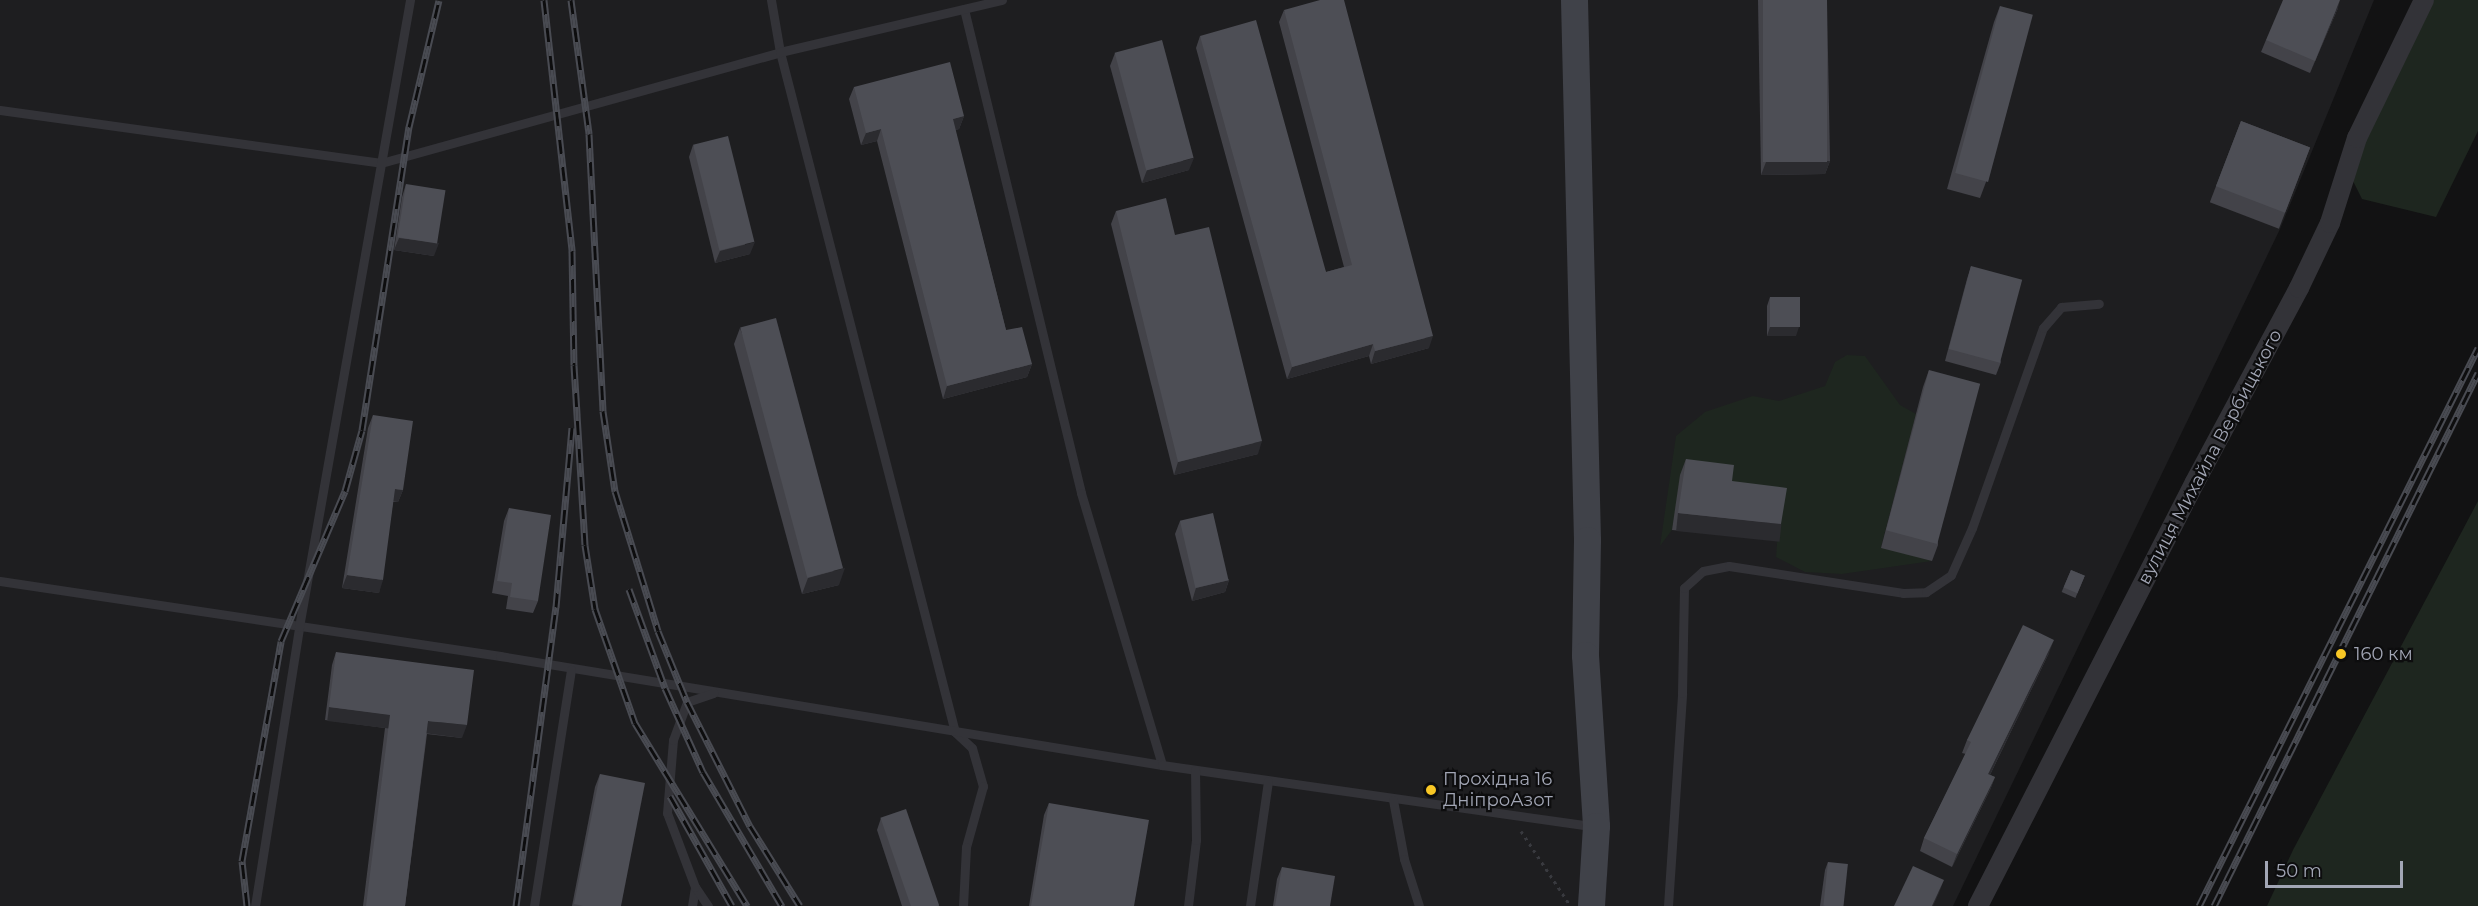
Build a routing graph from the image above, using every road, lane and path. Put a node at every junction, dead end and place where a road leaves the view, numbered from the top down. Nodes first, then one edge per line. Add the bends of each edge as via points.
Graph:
1 (410, 0) edge
2 (771, 0) edge
3 (1002, 0) edge
4 (1574, 0) edge
5 (2424, 0) edge
6 (964, 9) junction
7 (780, 52) junction
8 (0, 110) edge
9 (381, 163) junction
10 (2099, 304) dead end
11 (0, 581) edge
12 (299, 627) junction
13 (571, 670) junction
14 (716, 693) junction
15 (955, 732) junction
16 (1162, 765) junction
17 (1195, 770) junction
18 (1268, 780) junction
19 (1394, 800) junction
20 (1515, 815) junction
21 (1596, 826) junction
22 (695, 886) junction
23 (255, 906) edge
24 (534, 906) edge
25 (692, 906) edge
26 (708, 906) edge
27 (963, 906) edge
28 (1188, 906) edge
29 (1251, 906) edge
30 (1419, 906) edge
31 (1571, 906) edge
32 (1592, 906) edge
33 (1668, 906) edge
34 (1978, 906) edge

1 - 9 lane
2 - 7 lane
3 - 6 lane
4 - 21 street via 1587,540 1585,655
5 - 34 street, вулиця Михайла Вербицького via 2357,138 2330,223 2299,288 2194,483
6 - 7 lane
6 - 16 lane via 1081,493
7 - 9 lane
7 - 15 lane
8 - 9 lane
9 - 12 lane
10 - 33 lane via 2061,306 2043,328 1972,528 1951,575 1926,592 1903,593 1730,566 1703,571 1684,588 1682,693
11 - 12 lane
12 - 13 lane
12 - 23 lane
13 - 14 lane
13 - 24 lane
14 - 15 lane
14 - 22 lane via 687,702 673,740 667,813
15 - 16 lane
15 - 27 lane via 972,748 983,786 966,847
16 - 17 lane
17 - 18 lane
17 - 28 lane via 1196,840
18 - 19 lane
18 - 29 lane
19 - 20 lane
19 - 30 lane via 1404,859
20 - 21 lane
20 - 31 path via 1530,847
21 - 32 street
22 - 25 lane
22 - 26 lane

